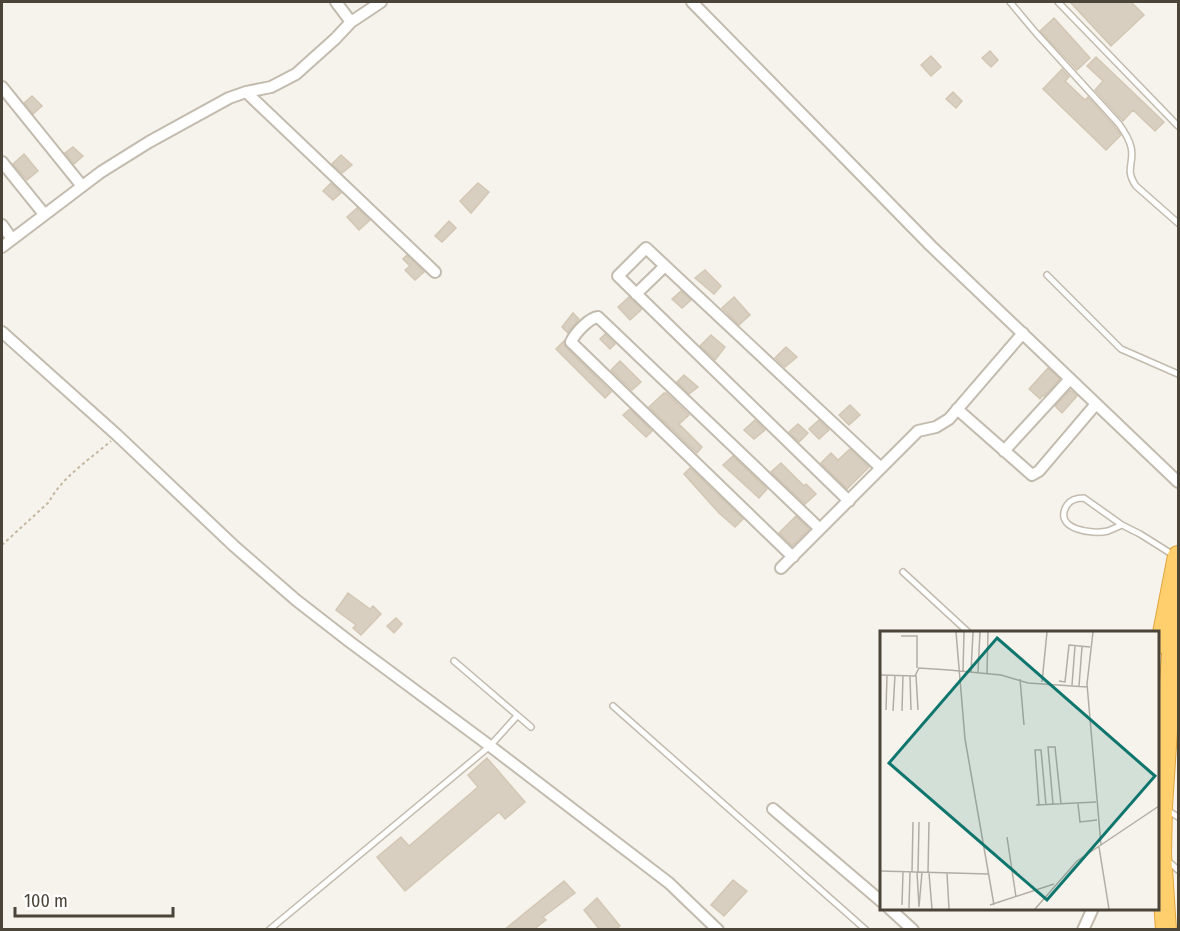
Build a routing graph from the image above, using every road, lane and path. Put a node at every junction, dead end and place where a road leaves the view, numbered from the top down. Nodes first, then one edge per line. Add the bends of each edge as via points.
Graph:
1 (336, 2) edge
2 (381, 2) edge
3 (692, 2) edge
4 (1011, 2) edge
5 (1058, 2) edge
6 (351, 22) junction
7 (2, 87) edge
8 (246, 92) junction
9 (1179, 126) edge
10 (2, 162) edge
11 (82, 186) junction
12 (44, 214) junction
13 (1179, 223) edge
14 (2, 225) edge
15 (12, 238) junction
16 (2, 247) edge
17 (665, 266) junction
18 (435, 272) dead end
19 (1047, 275) dead end
20 (636, 294) junction
21 (2, 332) edge
22 (1023, 333) junction
23 (1179, 374) edge
24 (1070, 379) junction
25 (1096, 404) junction
26 (957, 410) junction
27 (117, 435) junction
28 (1004, 451) junction
29 (881, 468) junction
30 (1179, 482) edge
31 (849, 501) junction
32 (1122, 525) junction
33 (820, 529) junction
34 (2, 545) edge
35 (793, 557) junction
36 (1178, 557) edge
37 (781, 568) dead end
38 (903, 572) dead end
39 (1179, 624) edge
40 (966, 631) edge
41 (1159, 653) edge
42 (454, 661) dead end
43 (614, 706) dead end
44 (517, 716) junction
45 (531, 728) dead end
46 (490, 746) junction
47 (773, 809) dead end
48 (1170, 812) edge
49 (1161, 854) junction
50 (1179, 870) edge
51 (880, 900) edge
52 (890, 910) edge
53 (1093, 910) edge
54 (1151, 910) edge
55 (269, 930) edge
56 (718, 930) edge
57 (866, 930) edge
58 (913, 930) edge
59 (1083, 930) edge
60 (1152, 930) edge
61 (1166, 930) edge

1 - 6 street
2 - 6 street
3 - 22 street via 894,210
4 - 13 lane via 1119,124 1132,148 1130,178
5 - 9 lane
6 - 8 street via 296,74 271,87
7 - 11 street
8 - 11 street via 149,141
8 - 18 street
10 - 12 street
11 - 12 street
12 - 15 street
14 - 15 street
15 - 16 street
17 - 20 street
17 - 20 street via 646,248 618,276
17 - 29 street
19 - 23 lane via 1121,350
20 - 31 street
21 - 27 street
22 - 24 street
22 - 26 street
24 - 25 street
24 - 28 street
25 - 28 street via 1036,474 1029,473
25 - 30 street
26 - 28 street
26 - 29 street via 942,424 918,431
27 - 34 path via 62,483 49,502
27 - 46 street via 296,600
29 - 31 street
31 - 33 street
32 - 32 lane via 1084,498 1070,501 1064,510 1066,522 1082,532 1108,531
32 - 36 lane
33 - 35 street
33 - 35 street via 598,317 573,337 573,344
35 - 37 street
36 - 41 highway
38 - 40 lane
39 - 48 highway via 1172,654
42 - 44 lane
43 - 57 lane
44 - 45 lane
44 - 46 lane
46 - 55 lane
46 - 56 street via 669,884
47 - 51 street
48 - 49 highway
49 - 50 lane
49 - 61 highway
52 - 58 street
53 - 59 street
54 - 60 highway

